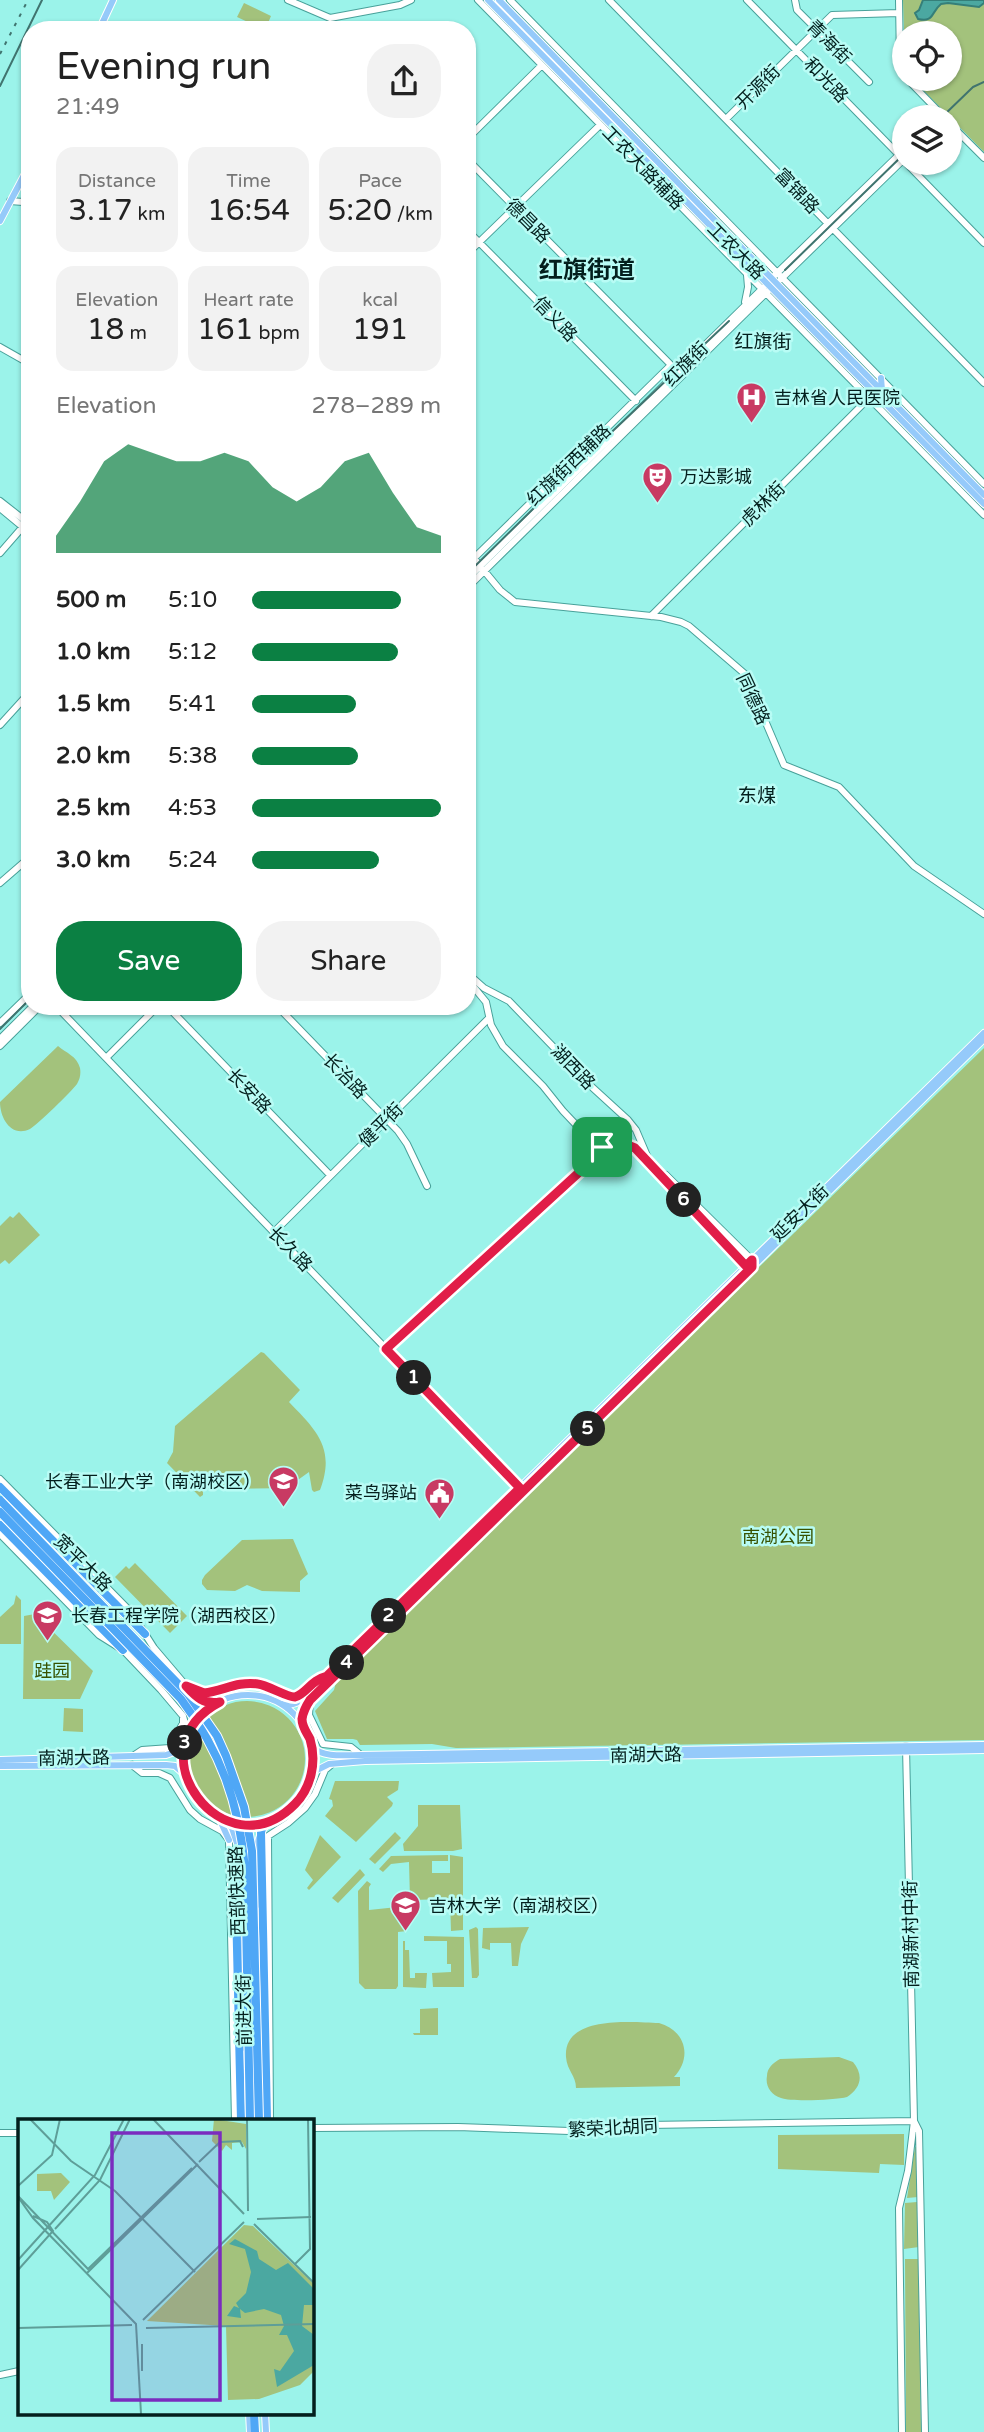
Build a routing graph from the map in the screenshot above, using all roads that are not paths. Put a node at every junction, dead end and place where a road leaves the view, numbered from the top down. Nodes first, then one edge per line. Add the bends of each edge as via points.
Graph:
1 (113, 0) edge
2 (288, 0) edge
3 (411, 0) edge
4 (478, 0) edge
5 (488, 0) edge
6 (499, 0) edge
7 (510, 0) edge
8 (610, 0) edge
9 (747, 0) edge
10 (795, 0) edge
11 (899, 0) edge
12 (899, 13) junction
13 (103, 21) edge
14 (899, 21) edge
15 (816, 29) junction
16 (796, 49) junction
17 (542, 65) junction
18 (869, 82) dead end
19 (918, 91) edge
20 (931, 105) edge
21 (726, 119) junction
22 (600, 125) junction
23 (476, 130) edge
24 (962, 136) edge
25 (892, 147) edge
26 (984, 158) edge
27 (476, 168) edge
28 (892, 170) edge
29 (919, 175) edge
30 (21, 181) edge
31 (10, 201) junction
32 (21, 202) edge
33 (515, 208) junction
34 (0, 221) edge
35 (831, 226) junction
36 (476, 239) edge
37 (479, 242) junction
38 (984, 243) edge
39 (476, 245) edge
40 (746, 274) junction
41 (775, 280) junction
42 (764, 291) junction
43 (744, 306) junction
44 (0, 347) edge
45 (21, 359) edge
46 (671, 365) junction
47 (678, 372) junction
48 (881, 378) junction
49 (984, 383) edge
50 (878, 391) junction
51 (869, 398) junction
52 (635, 400) junction
53 (642, 408) junction
54 (928, 438) junction
55 (940, 439) junction
56 (920, 450) junction
57 (933, 451) junction
58 (984, 484) edge
59 (984, 495) edge
60 (0, 501) edge
61 (984, 504) edge
62 (0, 508) edge
63 (984, 515) edge
64 (21, 520) edge
65 (21, 522) edge
66 (21, 534) edge
67 (0, 553) edge
68 (476, 556) edge
69 (476, 562) edge
70 (482, 569) junction
71 (476, 573) edge
72 (476, 577) edge
73 (651, 616) junction
74 (21, 702) edge
75 (0, 725) edge
76 (21, 866) edge
77 (0, 883) edge
78 (984, 914) edge
79 (476, 981) edge
80 (476, 990) edge
81 (21, 1003) edge
82 (24, 1015) edge
83 (31, 1015) edge
84 (65, 1015) edge
85 (149, 1015) edge
86 (176, 1015) edge
87 (286, 1015) edge
88 (489, 1018) junction
89 (0, 1023) edge
90 (984, 1032) edge
91 (0, 1039) edge
92 (984, 1039) edge
93 (0, 1046) edge
94 (107, 1057) junction
95 (387, 1119) junction
96 (603, 1140) junction
97 (330, 1175) junction
98 (427, 1186) dead end
99 (274, 1232) junction
100 (750, 1264) junction
101 (386, 1349) junction
102 (0, 1479) edge
103 (0, 1487) edge
104 (522, 1490) junction
105 (0, 1500) edge
106 (0, 1512) edge
107 (0, 1525) edge
108 (0, 1534) edge
109 (145, 1634) junction
110 (123, 1650) junction
111 (327, 1676) junction
112 (186, 1686) junction
113 (310, 1700) junction
114 (220, 1702) junction
115 (282, 1704) junction
116 (183, 1716) junction
117 (303, 1725) junction
118 (187, 1739) junction
119 (312, 1747) junction
120 (984, 1747) edge
121 (906, 1749) junction
122 (361, 1755) junction
123 (0, 1760) edge
124 (132, 1761) junction
125 (334, 1763) junction
126 (0, 1766) edge
127 (311, 1773) junction
128 (185, 1775) junction
129 (221, 1818) junction
130 (271, 1820) junction
131 (261, 1832) junction
132 (230, 1844) junction
133 (236, 1890) junction
134 (235, 2119) edge
135 (241, 2119) edge
136 (248, 2119) edge
137 (248, 2119) edge
138 (264, 2119) edge
139 (264, 2119) edge
140 (264, 2119) edge
141 (264, 2119) edge
142 (914, 2121) junction
143 (313, 2128) edge
144 (0, 2133) edge
145 (18, 2133) edge
146 (18, 2371) edge
147 (0, 2375) edge
148 (254, 2414) edge
149 (265, 2414) edge
150 (254, 2432) edge
151 (266, 2432) edge
152 (902, 2432) edge
153 (925, 2432) edge

1 - 13 main road
2 - 3 street via 330,18
4 - 17 street, 工农大路辅路
5 - 41 main road, 工农大路
6 - 41 main road, 工农大路
7 - 41 street, 工农大路辅路
8 - 21 street, 富锦路
9 - 16 street, 和光路
10 - 15 street, 青海街 via 797,10
11 - 12 street
12 - 14 street
12 - 15 street, 开源街 via 836,14
15 - 16 street, 开源街
15 - 18 street, 青海街
16 - 21 street, 开源街
16 - 25 street, 和光路
17 - 22 street, 工农大路辅路
17 - 23 street
19 - 20 street
21 - 35 street, 富锦路
22 - 33 street
22 - 40 street, 工农大路辅路
24 - 26 street
27 - 33 street, 德昌路
28 - 35 street, 红旗街
29 - 38 street, 和光路
30 - 31 main road
31 - 32 street
31 - 34 main road
33 - 37 street
33 - 46 street, 德昌路
35 - 41 street, 红旗街
35 - 49 street, 富锦路
36 - 37 street, 信义路
37 - 39 street
37 - 52 street, 信义路
40 - 42 street, 工农大路辅路
40 - 43 street
41 - 42 street, 红旗街
41 - 48 street, 工农大路辅路
41 - 50 main road, 工农大路
42 - 43 street, 红旗街
42 - 51 street, 工农大路辅路
42 - 70 street, 红旗街
43 - 47 street, 红旗街
44 - 45 street
46 - 47 street, 德昌路
46 - 52 street, 红旗街西辅路
47 - 53 street, 红旗街
48 - 50 main road
48 - 55 street, 工农大路辅路
50 - 51 street, 虎林街
50 - 54 main road, 工农大路
50 - 57 main road, 工农大路
51 - 56 street, 工农大路辅路
51 - 73 street, 虎林街
52 - 53 street, 信义路
52 - 68 street, 红旗街西辅路
53 - 70 street, 红旗街
54 - 55 main road
54 - 59 main road, 工农大路
55 - 58 street, 工农大路辅路
56 - 57 main road
56 - 63 street, 工农大路辅路
57 - 61 main road, 工农大路
60 - 64 street
62 - 65 street
66 - 67 street
69 - 70 street, 同德路
70 - 71 street, 红旗街
70 - 72 street, 红旗街
70 - 73 street, 同德路 via 515,602
73 - 78 street, 同德路 via 689,626 745,674 784,765 839,787 914,866
74 - 75 street
76 - 77 street
79 - 100 street, 湖西路 via 509,1001 628,1120 646,1156
80 - 88 street, 湖西路 via 486,1002
81 - 89 street
82 - 91 street
83 - 93 street
84 - 94 street, 长久路
85 - 94 street
86 - 97 street, 长安路
87 - 95 street, 长治路
88 - 95 street, 健平街
88 - 96 street, 湖西路 via 503,1046 563,1111 581,1129
90 - 100 main road, 延安大街
92 - 100 main road, 延安大街
94 - 99 street, 长久路
95 - 97 street, 健平街
95 - 98 street, 长治路 via 407,1144
96 - 100 street, 湖西路 via 635,1148
96 - 101 street via 597,1156
97 - 99 street, 健平街
99 - 101 street, 长久路
100 - 104 main road, 延安大街
101 - 104 street, 长久路
102 - 109 street, 宽平大路 via 131,1612
103 - 109 highway
104 - 111 main road, 延安大街
104 - 113 main road, 延安大街
105 - 138 highway, 西部快速路, bridge via 188,1695 226,1756 244,1807 251,1851
106 - 136 highway, 西部快速路, bridge via 181,1699 200,1725 228,1782 245,1869
107 - 110 highway
108 - 110 street via 99,1635
109 - 112 street, 宽平大路
110 - 116 street
111 - 112 street via 293,1697 248,1683 204,1693
111 - 115 main road, 延安大街 via 298,1702
112 - 114 street, 宽平大路 via 200,1700
113 - 117 main road
113 - 122 street via 309,1715 323,1744 351,1747
114 - 115 main road via 253,1695
114 - 118 main road via 203,1713
115 - 117 main road
116 - 118 street
116 - 124 street via 170,1748 142,1750
117 - 119 main road
118 - 124 main road, 南湖大路 via 173,1754
118 - 128 main road
119 - 122 main road, 南湖大路 via 329,1755
119 - 127 main road
120 - 121 main road, 南湖大路
121 - 122 main road, 南湖大路
121 - 125 main road, 南湖大路
121 - 142 street, 南湖新村中街
123 - 124 main road, 南湖大路
124 - 126 main road, 南湖大路
124 - 128 main road, 南湖大路 via 175,1766
124 - 132 street via 142,1773 170,1778 190,1810 222,1830
125 - 127 main road, 南湖大路
125 - 140 street, 前进大街 via 325,1770 305,1808 270,1832 267,1840
127 - 130 main road via 298,1800
128 - 129 main road via 197,1800
129 - 130 main road via 251,1824
129 - 132 main road
129 - 133 main road, 前进大街 via 232,1828 238,1846
130 - 131 main road
131 - 139 main road, 前进大街 via 256,1850
131 - 141 highway
132 - 133 street, 前进大街
133 - 134 street, 前进大街
133 - 135 highway
133 - 137 main road, 前进大街
142 - 143 street, 繁荣北胡同 via 647,2125 569,2131
142 - 152 street, 南湖新村中街 via 899,2208
142 - 153 street, 南湖新村中街 via 919,2131
144 - 145 street
146 - 147 street
148 - 150 highway
149 - 151 main road

